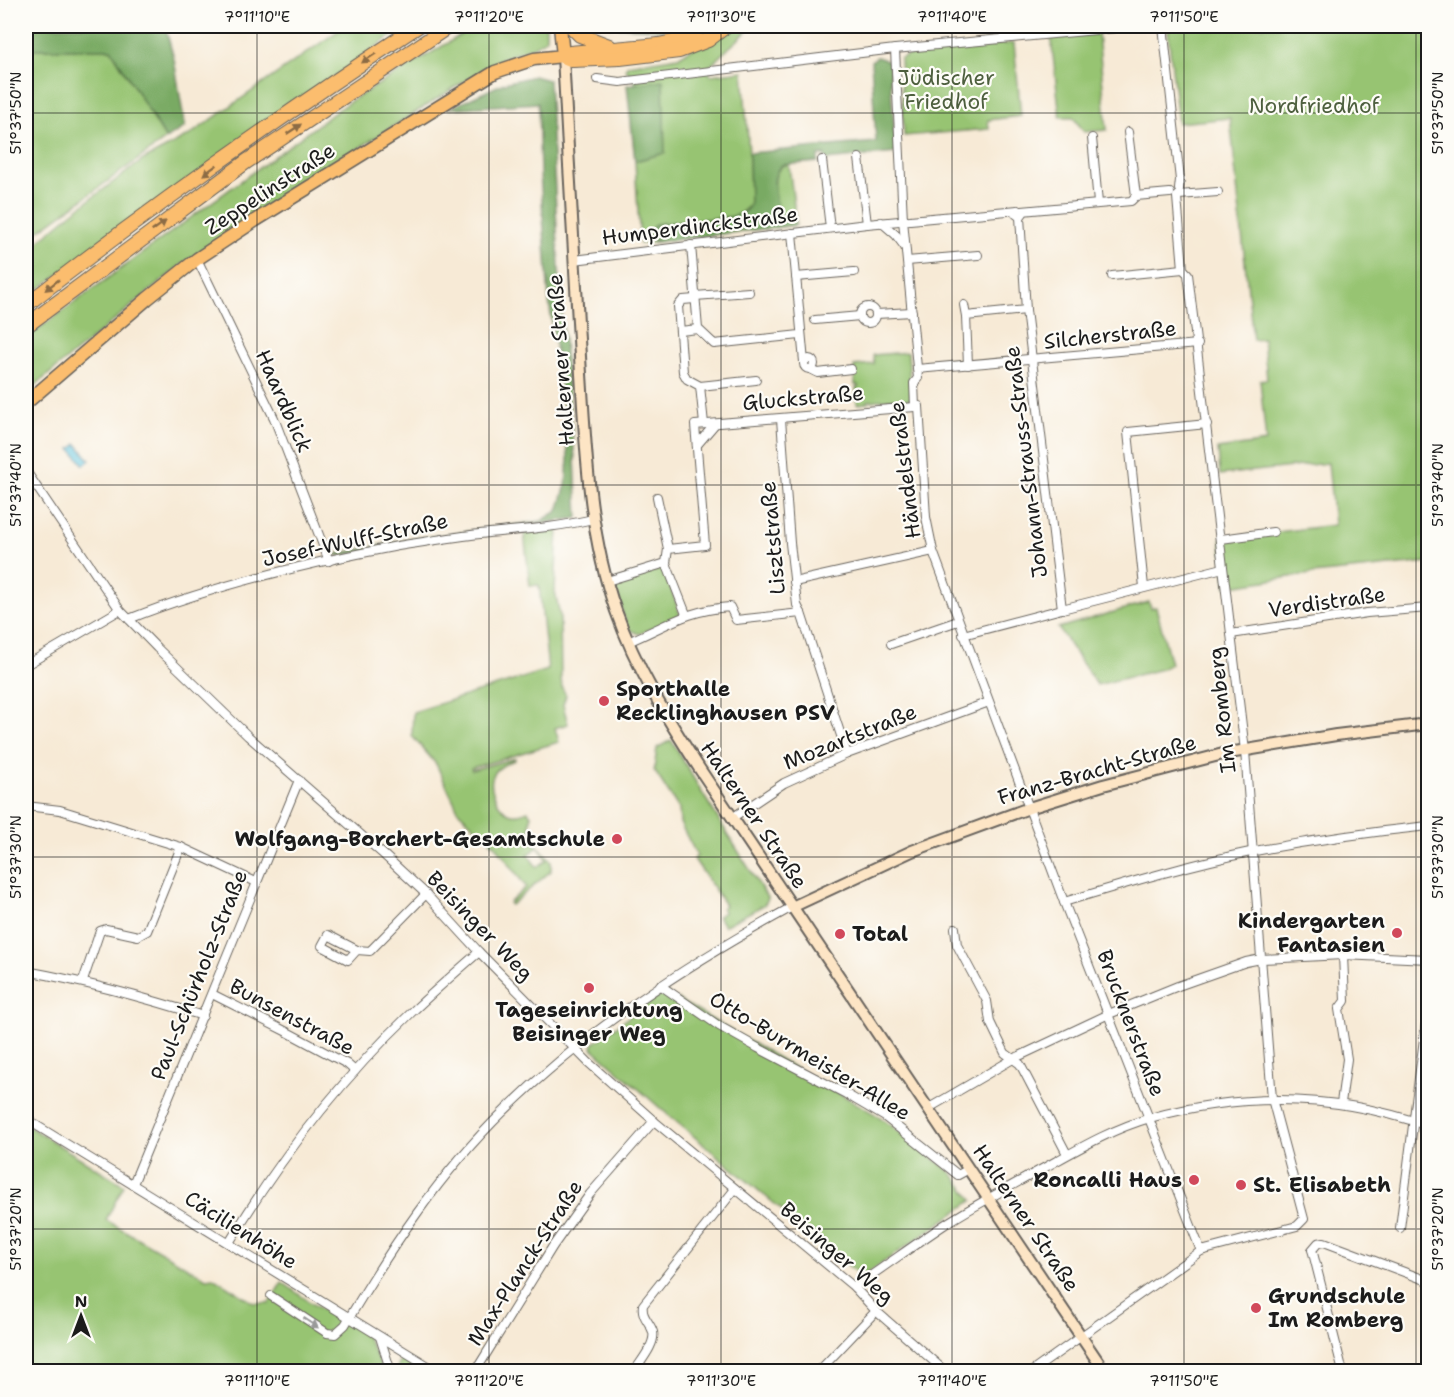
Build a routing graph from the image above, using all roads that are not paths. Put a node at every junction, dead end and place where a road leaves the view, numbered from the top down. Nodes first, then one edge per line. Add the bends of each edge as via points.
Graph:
1 (418, 26) edge
2 (449, 26) edge
3 (560, 26) edge
4 (571, 26) edge
5 (711, 26) edge
6 (726, 26) edge
7 (1138, 26) edge
8 (1163, 26) edge
9 (616, 48) junction
10 (895, 49) junction
11 (563, 56) junction
12 (597, 79) dead end
13 (1128, 132) dead end
14 (1092, 138) dead end
15 (859, 158) dead end
16 (822, 160) dead end
17 (1218, 192) dead end
18 (1176, 194) junction
19 (1136, 196) junction
20 (1098, 203) junction
21 (1020, 213) junction
22 (903, 220) junction
23 (881, 222) junction
24 (867, 224) junction
25 (830, 228) junction
26 (792, 232) junction
27 (691, 245) junction
28 (906, 248) junction
29 (978, 255) dead end
30 (197, 260) junction
31 (574, 260) junction
32 (907, 261) junction
33 (1183, 269) junction
34 (854, 272) dead end
35 (1112, 276) dead end
36 (796, 277) junction
37 (748, 292) dead end
38 (695, 298) junction
39 (26, 305) edge
40 (964, 305) dead end
41 (1026, 310) junction
42 (912, 312) junction
43 (966, 316) junction
44 (815, 320) dead end
45 (26, 326) edge
46 (698, 329) junction
47 (681, 331) junction
48 (800, 335) junction
49 (1198, 344) junction
50 (1032, 360) junction
51 (968, 364) junction
52 (851, 369) dead end
53 (917, 369) junction
54 (756, 380) dead end
55 (700, 386) junction
56 (26, 403) edge
57 (915, 407) junction
58 (781, 419) junction
59 (699, 424) junction
60 (715, 424) junction
61 (1207, 424) junction
62 (697, 445) junction
63 (26, 471) edge
64 (657, 497) dead end
65 (593, 519) junction
66 (1273, 532) dead end
67 (1221, 540) junction
68 (669, 549) junction
69 (933, 551) junction
70 (329, 561) junction
71 (666, 563) junction
72 (1223, 568) junction
73 (607, 581) junction
74 (794, 582) junction
75 (1144, 587) junction
76 (1428, 608) edge
77 (1062, 609) junction
78 (120, 610) junction
79 (801, 613) junction
80 (686, 614) junction
81 (129, 619) junction
82 (958, 621) junction
83 (1231, 634) junction
84 (963, 635) junction
85 (628, 642) junction
86 (891, 644) dead end
87 (26, 665) edge
88 (989, 702) junction
89 (1428, 724) edge
90 (1245, 751) junction
91 (847, 754) junction
92 (299, 780) junction
93 (26, 806) edge
94 (1029, 808) junction
95 (732, 818) junction
96 (1428, 826) edge
97 (181, 847) junction
98 (1252, 852) junction
99 (256, 882) junction
100 (426, 894) junction
101 (1064, 902) junction
102 (792, 907) junction
103 (955, 928) dead end
104 (357, 950) dead end
105 (479, 952) junction
106 (1343, 955) junction
107 (1261, 959) junction
108 (1428, 959) edge
109 (26, 971) edge
110 (83, 981) junction
111 (660, 985) junction
112 (212, 994) junction
113 (1428, 1006) edge
114 (1109, 1014) junction
115 (203, 1016) junction
116 (574, 1049) junction
117 (1013, 1059) junction
118 (355, 1071) junction
119 (1272, 1099) junction
120 (1341, 1103) junction
121 (929, 1108) junction
122 (26, 1119) edge
123 (1149, 1119) junction
124 (654, 1121) junction
125 (1414, 1121) junction
126 (1428, 1126) edge
127 (1067, 1154) junction
128 (969, 1169) junction
129 (133, 1184) junction
130 (735, 1189) junction
131 (988, 1198) junction
132 (1400, 1228) dead end
133 (229, 1243) junction
134 (1201, 1251) junction
135 (1428, 1281) edge
136 (854, 1287) junction
137 (271, 1296) dead end
138 (876, 1311) junction
139 (349, 1317) junction
140 (1082, 1336) junction
141 (380, 1337) junction
142 (392, 1371) edge
143 (438, 1371) edge
144 (475, 1371) edge
145 (634, 1371) edge
146 (818, 1371) edge
147 (946, 1371) edge
148 (1031, 1371) edge
149 (1105, 1371) edge
150 (1343, 1371) edge

1 -> 39 highway via 96,250
45 -> 2 highway via 246,162
3 - 11 main road, Halterner Straße
4 - 9 highway via 594,42
5 - 9 highway via 687,40
6 - 11 highway via 708,40 679,51 620,58 573,60
7 - 10 street
8 - 18 street, Im Romberg via 1180,180
9 - 11 highway via 573,51
10 - 12 street via 620,82
10 - 22 street, Händelstraße
11 - 30 main road, Zeppelinstraße via 534,59 495,72
11 - 31 main road, Halterner Straße
13 - 19 street
14 - 20 street
15 - 24 street
16 - 25 street, Humperdinckstraße
17 - 18 street, Humperdinckstraße
18 - 19 street, Humperdinckstraße
18 - 33 street, Im Romberg
19 - 20 street, Humperdinckstraße via 1131,201
20 - 21 street, Humperdinckstraße
21 - 22 street, Humperdinckstraße
21 - 41 street, Johann-Strauss-Straße
22 - 23 street, Humperdinckstraße
22 - 28 street, Händelstraße
23 - 24 street, Humperdinckstraße
23 - 28 street
24 - 25 street, Humperdinckstraße
25 - 26 street, Humperdinckstraße
26 - 27 street, Humperdinckstraße
26 - 36 street
27 - 31 street, Humperdinckstraße
27 - 38 street
28 - 32 street, Händelstraße
29 - 32 street
30 - 56 main road, Zeppelinstraße
30 - 70 street, Haardblick via 274,418
31 - 65 main road, Halterner Straße
32 - 42 street, Händelstraße
33 - 35 street
33 - 49 street, Im Romberg via 1188,274
34 - 36 street
36 - 48 street
37 - 38 street
38 - 46 street
38 - 47 street via 678,306
40 - 43 street
41 - 43 street
41 - 50 street, Johann-Strauss-Straße
42 - 44 street via 876,314 869,324 860,316
42 - 53 street, Händelstraße
43 - 51 street
46 - 47 street
46 - 48 street via 714,344
47 - 55 street via 683,372
48 - 52 street via 804,362 812,360 814,365 810,369 818,373
49 - 50 street, Silcherstraße
49 - 61 street, Im Romberg
50 - 51 street, Silcherstraße
50 - 77 street, Johann-Strauss-Straße
51 - 53 street, Silcherstraße
53 - 57 street, Händelstraße
54 - 55 street
55 - 59 street
57 - 58 street, Gluckstraße
57 - 69 street, Händelstraße via 919,406 926,517
58 - 60 street, Gluckstraße
58 - 74 street, Lisztstraße
59 - 60 street, Gluckstraße
59 - 62 street
60 - 62 street
61 - 67 street, Im Romberg
61 - 75 street via 1128,432
62 - 68 street via 705,545
63 - 78 street, Beisinger Weg
64 - 68 street
65 - 70 street, Josef-Wulff-Straße via 558,527 398,546
65 - 73 main road, Halterner Straße
66 - 67 street
67 - 72 street, Im Romberg
68 - 71 street
69 - 74 street
69 - 82 street, Händelstraße
70 - 81 street, Josef-Wulff-Straße via 177,601
71 - 73 street
71 - 80 street
72 - 75 street
72 - 83 street, Im Romberg
73 - 85 main road, Halterner Straße
74 - 79 street, Lisztstraße via 796,605
75 - 77 street
76 - 83 street, Verdistraße
77 - 84 street
78 - 81 street, Beisinger Weg
78 - 87 street
79 - 80 street via 735,620 730,607
79 - 91 street, Lisztstraße
80 - 85 street
81 - 92 street, Beisinger Weg via 248,736
82 - 84 street, Händelstraße
82 - 86 street
83 - 90 street, Im Romberg
84 - 88 street, Händelstraße
85 - 95 main road, Halterner Straße via 676,732
88 - 91 street, Mozartstraße
88 - 94 street, Händelstraße
89 - 90 main road, Franz-Bracht-Straße
90 - 94 main road, Franz-Bracht-Straße via 1167,768
90 - 98 street, Im Romberg
91 - 95 street, Mozartstraße via 784,783
92 - 99 street, Paul-Schürholz-Straße
92 - 100 street, Beisinger Weg
93 - 97 street via 60,810
94 - 101 street, Brucknerstraße
94 - 102 main road, Franz-Bracht-Straße via 912,851
95 - 102 main road, Halterner Straße
96 - 98 street
97 - 99 street
97 - 110 street via 147,931 138,936 100,931
98 - 101 street
98 - 107 street, Im Romberg
99 - 112 street, Paul-Schürholz-Straße
100 - 104 street via 370,951
100 - 105 street, Beisinger Weg
101 - 114 street, Brucknerstraße
102 - 111 street
102 - 121 main road, Halterner Straße
103 - 117 street via 957,945 987,1001 990,1022 1005,1053
105 - 116 street, Beisinger Weg
105 - 118 street via 411,1013
106 - 107 street
106 - 108 street
106 - 120 street via 1345,1001 1339,1009 1347,1059
107 - 114 street
107 - 119 street, Im Romberg
109 - 110 street
110 - 115 street
111 - 116 street
111 - 128 street, Otto-Burrmeister-Allee via 719,1026 885,1117 958,1175
112 - 115 street, Paul-Schürholz-Straße
112 - 118 street, Bunsenstraße
113 - 125 street
114 - 117 street
114 - 123 street, Brucknerstraße
115 - 129 street, Paul-Schürholz-Straße
116 - 124 street, Beisinger Weg
116 - 139 street via 502,1113 464,1156 400,1236
117 - 121 street
117 - 127 street via 1020,1064
118 - 133 street via 252,1204
119 - 120 street
119 - 123 street via 1196,1108
119 - 134 street, Im Romberg via 1304,1219 1297,1226
120 - 125 street
121 - 128 main road, Halterner Straße
122 - 129 street, Cäcilienhöhe
123 - 127 street
123 - 134 street, Brucknerstraße
124 - 130 street, Beisinger Weg
124 - 144 street, Max-Planck-Straße via 584,1203
125 - 126 street
125 - 132 street
127 - 131 street
128 - 131 main road, Halterner Straße
129 - 133 street, Cäcilienhöhe
130 - 136 street, Beisinger Weg
130 - 145 street via 643,1305 653,1340
131 - 136 street
131 - 140 main road, Halterner Straße
133 - 139 street, Cäcilienhöhe
134 - 140 street
135 - 150 street via 1318,1243 1312,1250 1314,1261
136 - 138 street, Beisinger Weg
137 -> 139 street via 327,1333 335,1334
138 - 146 street
138 - 147 street, Beisinger Weg
139 - 141 street, Cäcilienhöhe
140 - 148 street
140 - 149 main road, Halterner Straße
141 - 142 street
141 - 143 street, Cäcilienhöhe

